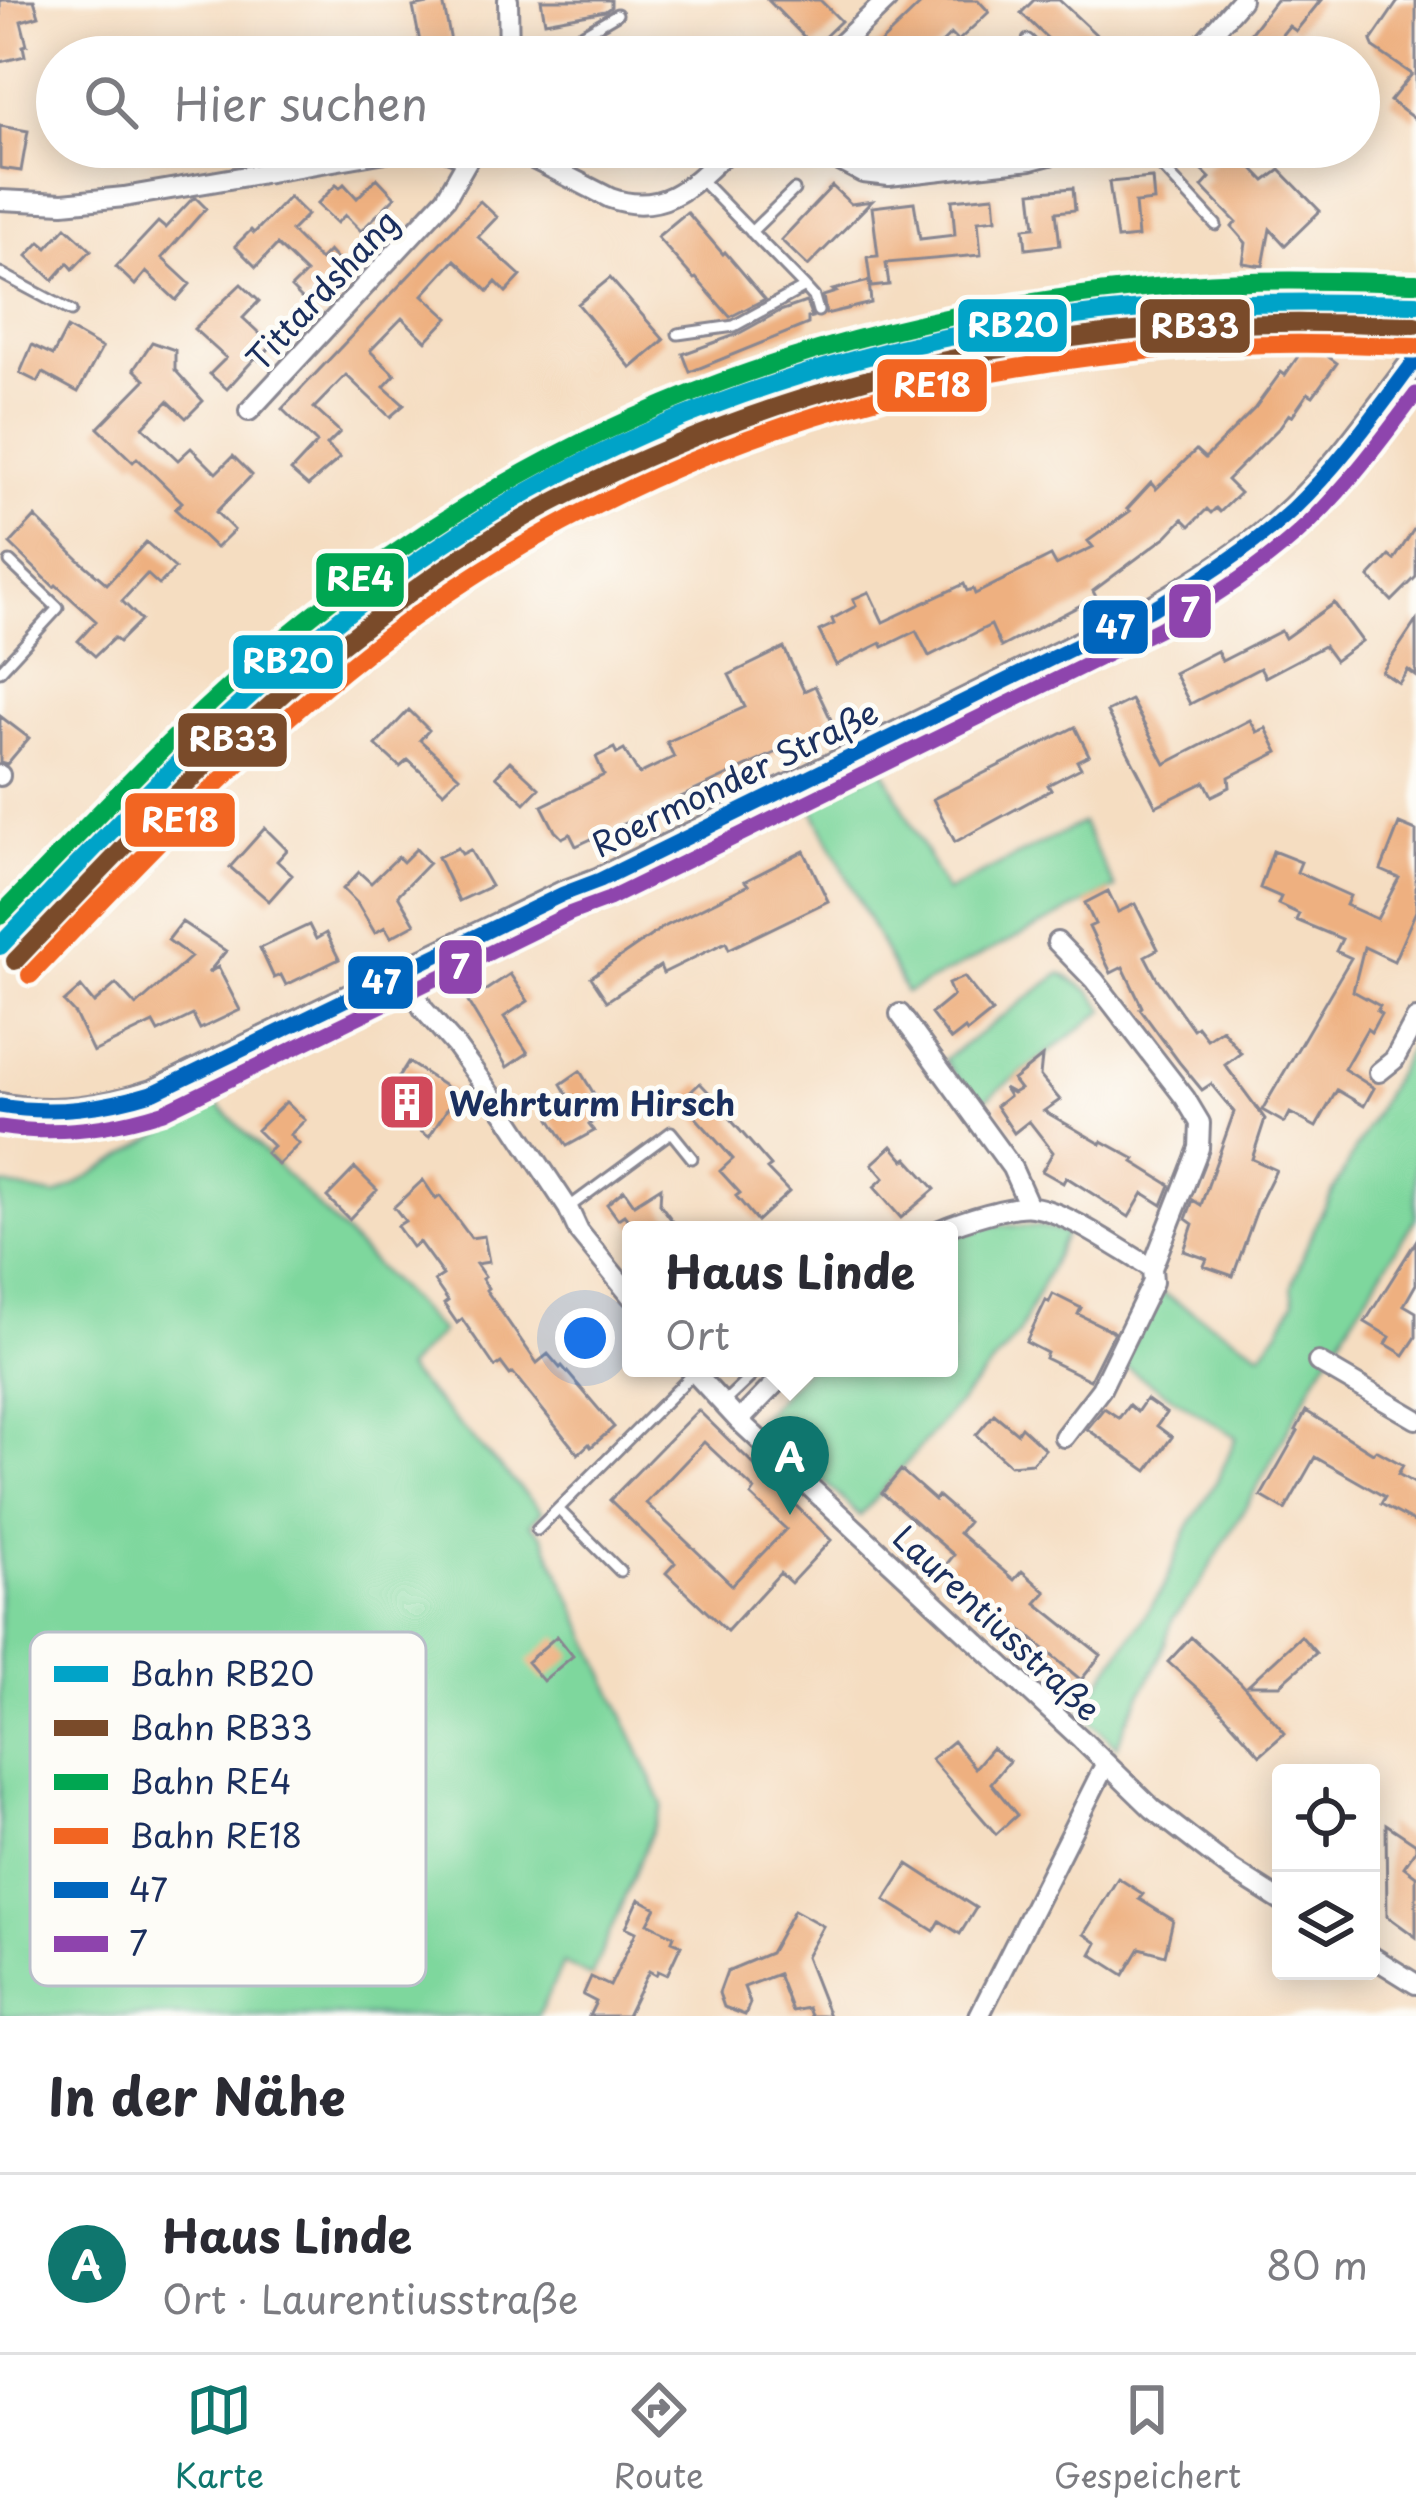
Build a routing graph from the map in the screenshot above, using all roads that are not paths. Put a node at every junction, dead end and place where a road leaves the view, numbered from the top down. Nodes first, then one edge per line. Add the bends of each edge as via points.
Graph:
1 (508, 0) edge
2 (886, 0) edge
3 (1241, 0) edge
4 (617, 14) dead end
5 (509, 36) edge
6 (580, 36) edge
7 (849, 36) edge
8 (1209, 36) edge
9 (293, 168) edge
10 (463, 168) edge
11 (551, 168) edge
12 (710, 168) edge
13 (855, 168) edge
14 (960, 168) edge
15 (1163, 168) edge
16 (699, 178) junction
17 (794, 190) dead end
18 (0, 200) edge
19 (1216, 225) dead end
20 (751, 232) junction
21 (0, 273) edge
22 (805, 287) junction
23 (71, 311) dead end
24 (818, 311) dead end
25 (679, 334) dead end
26 (1416, 359) edge
27 (249, 411) dead end
28 (10, 562) dead end
29 (0, 671) edge
30 (1057, 942) dead end
31 (402, 974) junction
32 (900, 1014) dead end
33 (1416, 1019) edge
34 (1379, 1072) dead end
35 (0, 1106) edge
36 (692, 1158) dead end
37 (1029, 1206) junction
38 (568, 1208) junction
39 (958, 1223) edge
40 (1152, 1268) junction
41 (622, 1285) edge
42 (1318, 1362) dead end
43 (685, 1377) edge
44 (699, 1377) edge
45 (750, 1377) edge
46 (781, 1377) edge
47 (723, 1403) junction
48 (1416, 1419) edge
49 (739, 1421) junction
50 (1064, 1437) dead end
51 (558, 1508) junction
52 (537, 1530) dead end
53 (620, 1571) dead end
54 (1106, 1763) junction
55 (1272, 1894) edge
56 (1380, 1962) edge
57 (1416, 1984) edge
58 (979, 2016) edge

1 - 5 street
2 - 7 street
3 - 8 street
4 - 6 lane
9 - 18 street via 124,197
10 - 27 street, Tittardshang via 446,198
11 - 16 street via 628,204 666,200
12 - 16 street
13 - 14 street via 889,176
15 - 19 lane
16 - 20 lane
17 - 20 lane
20 - 22 lane
21 - 23 lane
22 - 24 lane
22 - 25 lane via 734,326
26 - 31 main road, Roermonder Straße via 1293,510 1192,586
28 - 29 lane via 58,608
30 - 40 street via 1200,1124 1199,1148
31 - 35 main road, Roermonder Straße via 136,1099 66,1113
31 - 38 street
32 - 37 street via 1012,1168
33 - 34 street
36 - 38 lane via 671,1132
37 - 39 street
37 - 40 street
38 - 41 street
40 - 50 street via 1153,1282 1101,1389
42 - 48 street
43 - 51 lane
44 - 47 street, Laurentiusstraße
45 - 47 lane
46 - 49 street
47 - 49 street, Laurentiusstraße
49 - 54 street, Laurentiusstraße
51 - 52 lane
51 - 53 lane
54 - 55 street, Laurentiusstraße via 1153,1810
54 - 58 street
56 - 57 street

